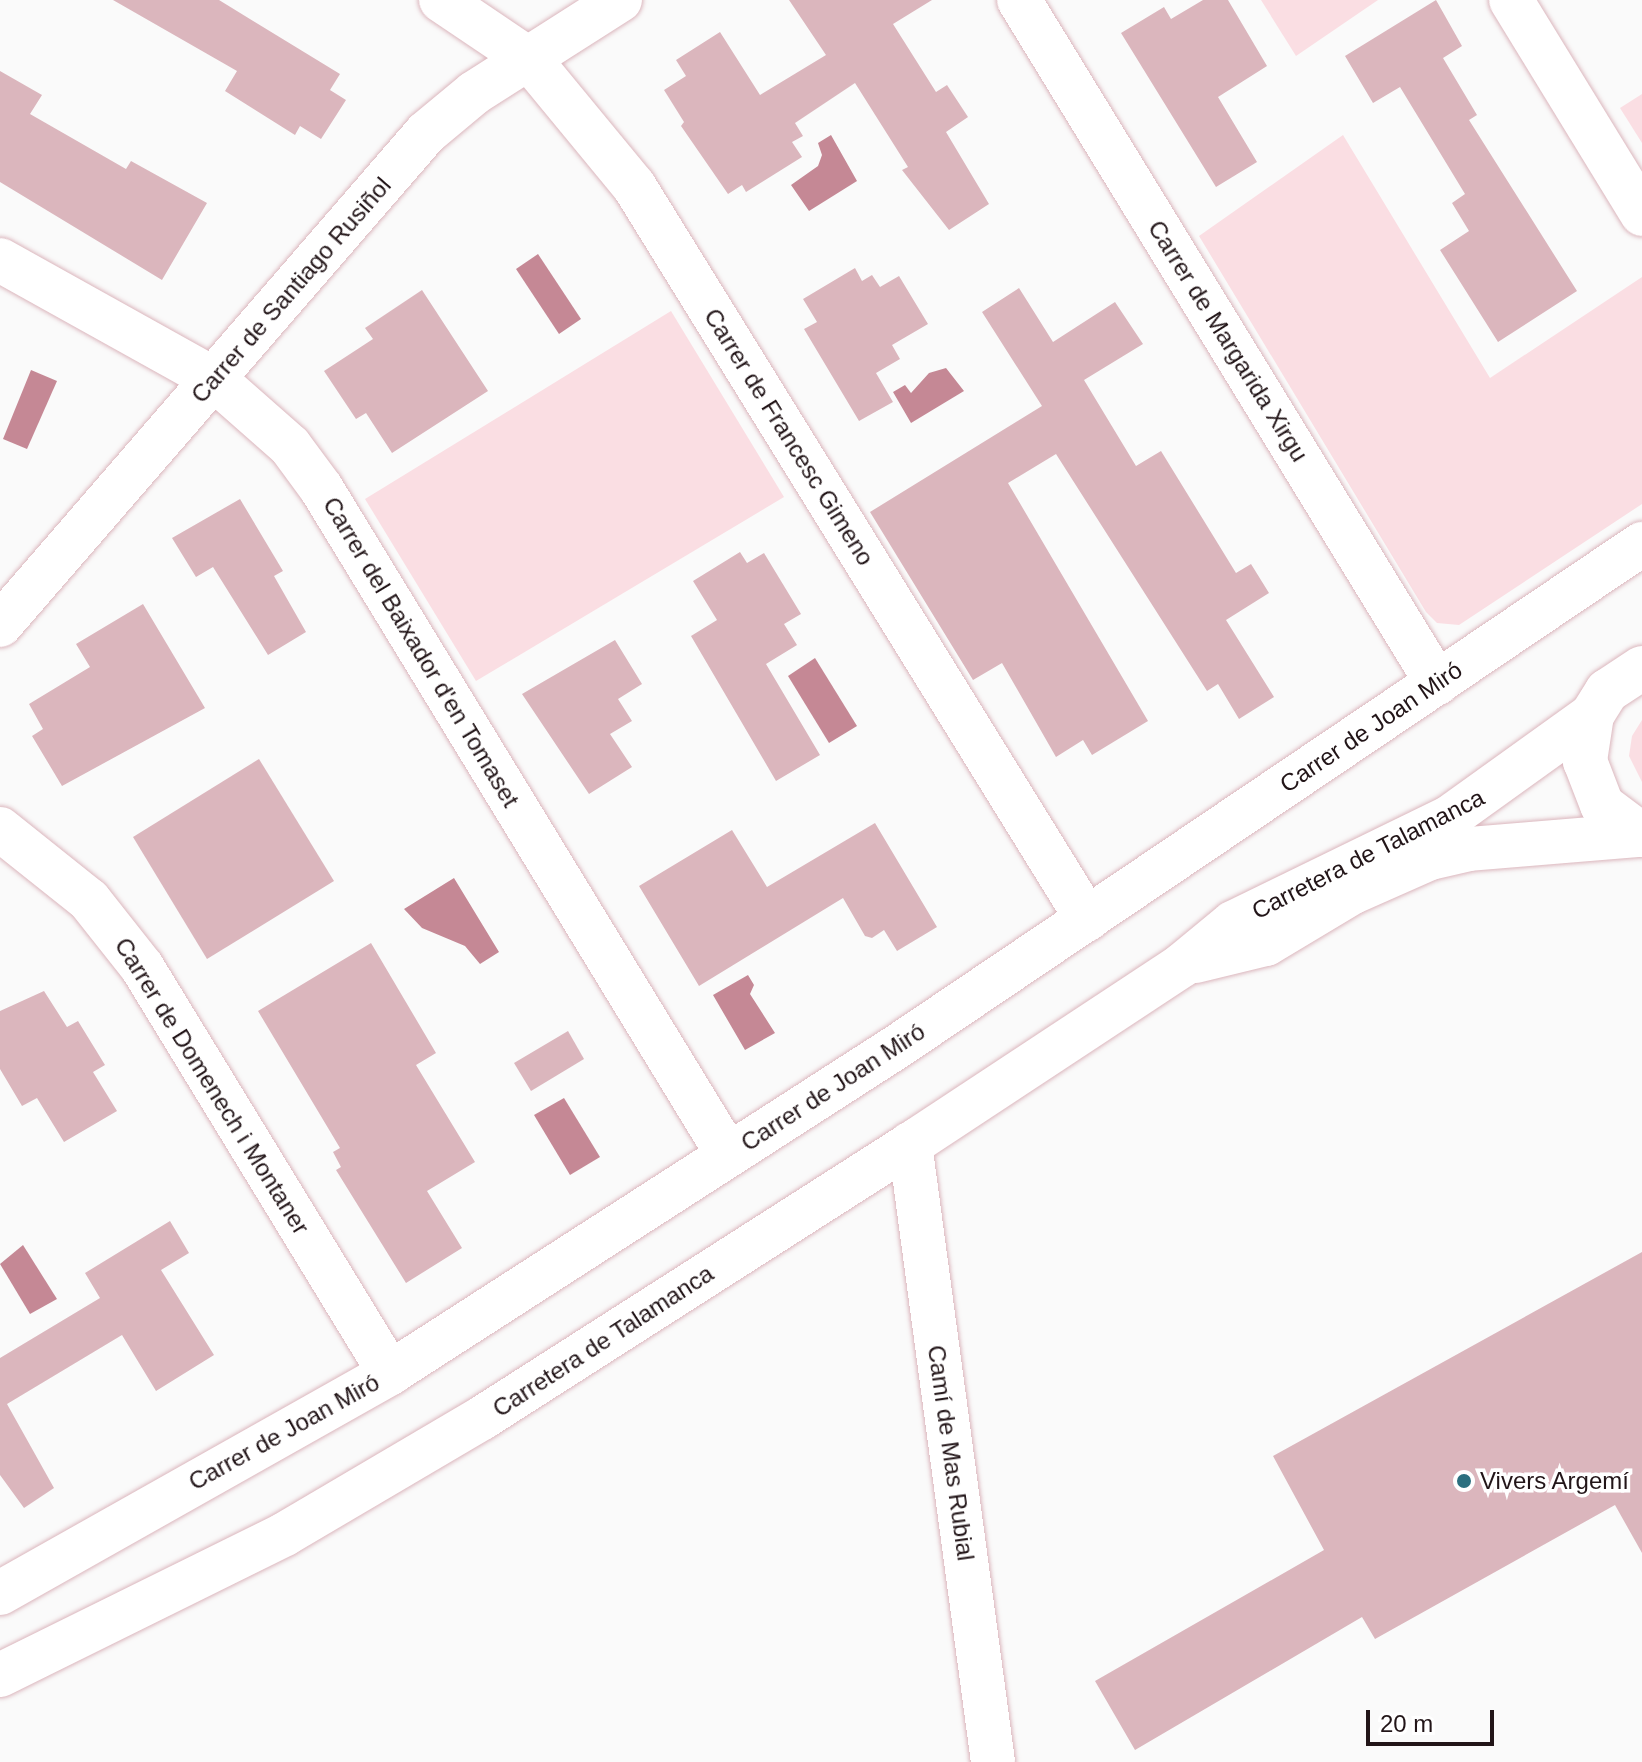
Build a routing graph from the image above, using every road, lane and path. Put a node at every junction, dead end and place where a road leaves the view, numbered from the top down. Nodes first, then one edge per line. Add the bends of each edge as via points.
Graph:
1 (441, 0) edge
2 (620, 0) edge
3 (1019, 0) edge
4 (1511, 0) edge
5 (530, 60) junction
6 (1642, 214) edge
7 (0, 260) edge
8 (214, 379) junction
9 (1642, 544) edge
10 (0, 625) edge
11 (1642, 668) edge
12 (1437, 683) junction
13 (1592, 715) junction
14 (0, 829) edge
15 (1641, 835) edge
16 (1087, 919) junction
17 (1182, 965) junction
18 (910, 1144) junction
19 (728, 1155) junction
20 (390, 1373) junction
21 (0, 1593) edge
22 (0, 1675) edge
23 (993, 1762) edge

1 - 5 street, Carrer de Francesc Gimeno
2 - 5 street, Carrer de Santiago Rusiñol
3 - 12 street, Carrer de Margarida Xirgu
4 - 6 street
5 - 8 street, Carrer de Santiago Rusiñol via 474,93 426,133
5 - 16 street, Carrer de Francesc Gimeno via 634,186
7 - 8 street, Carrer del Baixador d'en Tomaset
8 - 10 street, Carrer de Santiago Rusiñol
8 - 19 street, Carrer del Baixador d'en Tomaset via 290,446 321,488
9 - 12 street, Carrer de Joan Miró
11 - 13 street, Carretera de Talamanca via 1607,691
12 - 16 street, Carrer de Joan Miró
13 - 15 street via 1585,761 1591,784 1610,814
13 - 17 street, Carretera de Talamanca via 1471,804 1233,923
14 - 20 street, Carrer de Domenech i Montaner via 89,900 142,967
15 - 17 street, Carretera de Talamanca via 1468,849 1430,858 1353,892 1266,944
16 - 19 street, Carrer de Joan Miró
17 - 18 street, Carretera de Talamanca
18 - 22 street, Carretera de Talamanca via 482,1418 311,1519
18 - 23 street, Camí de Mas Rubial
19 - 20 street, Carrer de Joan Miró
20 - 21 street, Carrer de Joan Miró

